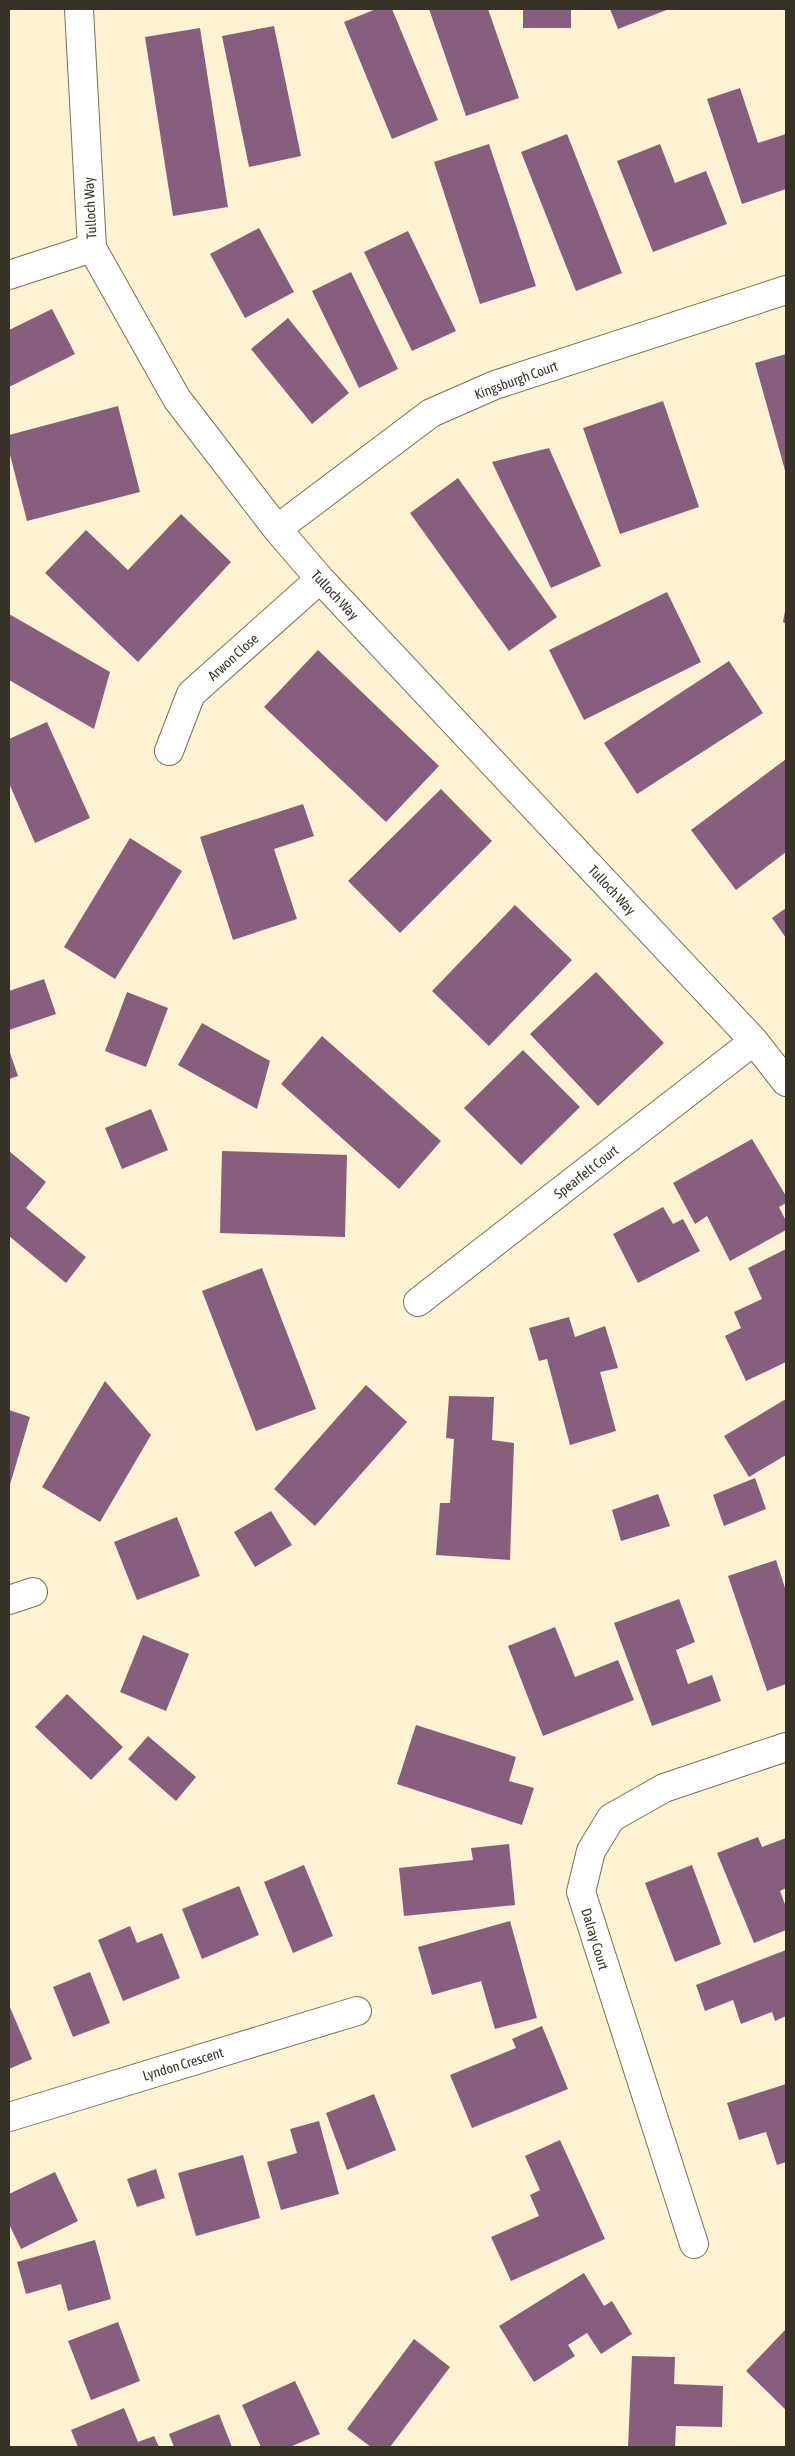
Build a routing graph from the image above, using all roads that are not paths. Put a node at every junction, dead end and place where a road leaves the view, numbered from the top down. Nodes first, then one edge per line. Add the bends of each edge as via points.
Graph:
1 (79, 9) edge
2 (92, 248) junction
3 (9, 274) edge
4 (786, 290) edge
5 (276, 529) junction
6 (320, 579) junction
7 (169, 751) dead end
8 (754, 1041) junction
9 (786, 1082) edge
10 (418, 1302) dead end
11 (786, 1747) edge
12 (357, 2011) dead end
13 (9, 2118) edge
14 (694, 2244) dead end

1 - 2 street, Tulloch Way
2 - 3 street
2 - 5 street, Tulloch Way via 177,398
4 - 5 street, Kingsburgh Court via 495,385 431,413
5 - 6 street, Tulloch Way
6 - 7 street, Arwon Close via 191,694
6 - 8 street, Tulloch Way
8 - 9 street, Tulloch Way
8 - 10 street, Spearfelt Court
11 - 14 street, Dalray Court via 664,1788 611,1818 591,1851 581,1892
12 - 13 street, Lyndon Crescent

